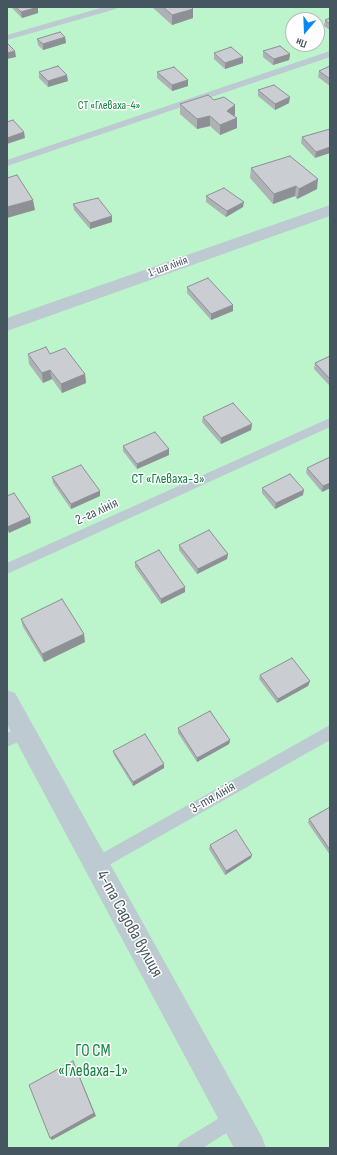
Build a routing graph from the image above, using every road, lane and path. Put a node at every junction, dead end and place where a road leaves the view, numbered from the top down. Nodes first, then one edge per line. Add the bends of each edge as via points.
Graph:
1 (113, 7) edge
2 (7, 38) edge
3 (330, 54) edge
4 (7, 163) edge
5 (330, 210) edge
6 (7, 325) edge
7 (330, 422) edge
8 (7, 570) edge
9 (7, 701) edge
10 (330, 732) edge
11 (16, 736) edge
12 (96, 864) junction
13 (234, 1118) junction
14 (186, 1148) edge
15 (251, 1148) edge

1 - 2 lane
3 - 4 lane
5 - 6 street, 1-ша лінія
7 - 8 lane, 2-га лінія
9 - 11 street, 4-та Садова вулиця
10 - 12 lane, 3-тя лінія
11 - 12 street, 4-та Садова вулиця
12 - 13 street, 4-та Садова вулиця
13 - 14 lane
13 - 15 street, 4-та Садова вулиця

